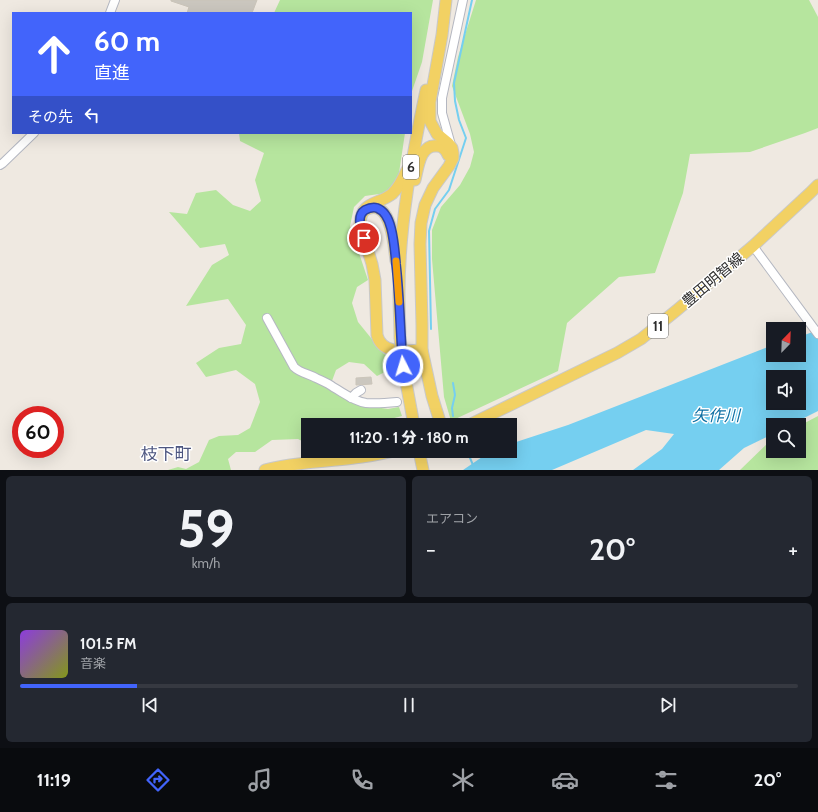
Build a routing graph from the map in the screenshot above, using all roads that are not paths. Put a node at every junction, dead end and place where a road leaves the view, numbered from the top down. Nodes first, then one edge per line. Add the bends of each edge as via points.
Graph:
1 (115, 0) edge
2 (443, 0) edge
3 (446, 0) edge
4 (463, 0) edge
5 (110, 12) edge
6 (33, 134) edge
7 (452, 148) junction
8 (412, 158) junction
9 (0, 165) edge
10 (445, 171) junction
11 (818, 185) edge
12 (362, 213) junction
13 (753, 246) junction
14 (400, 262) junction
15 (399, 294) junction
16 (267, 318) dead end
17 (818, 334) edge
18 (422, 350) junction
19 (361, 390) dead end
20 (351, 398) junction
21 (398, 402) dead end
22 (413, 418) edge
23 (439, 418) edge
24 (483, 418) edge
25 (356, 458) edge
26 (420, 458) edge
27 (265, 470) edge
28 (423, 470) edge

1 - 5 street
2 - 8 main road, 6
3 - 7 main road via 430,102 430,121 437,134
4 - 7 street via 441,105 442,118
6 - 9 street
7 - 10 main road via 452,158
8 - 12 main road via 397,189 387,198 369,205
8 - 14 main road, 6
10 - 14 main road via 449,160 447,152 441,146 427,148 417,172
10 - 18 main road via 428,196 421,223
11 - 13 main road, 豊田明智線 / 11
12 - 15 main road via 369,208 377,208 388,220 393,238
12 - 18 main road via 361,230 375,280 378,340 384,347 394,350
13 - 17 street
13 - 24 main road, 豊田明智線 / 11 via 641,339
14 - 15 main road, 6
15 - 22 main road, 6, bridge via 403,366
16 - 20 street via 294,367
18 - 23 main road
19 - 20 street
20 - 21 street via 366,403
25 - 27 main road
26 - 28 main road

